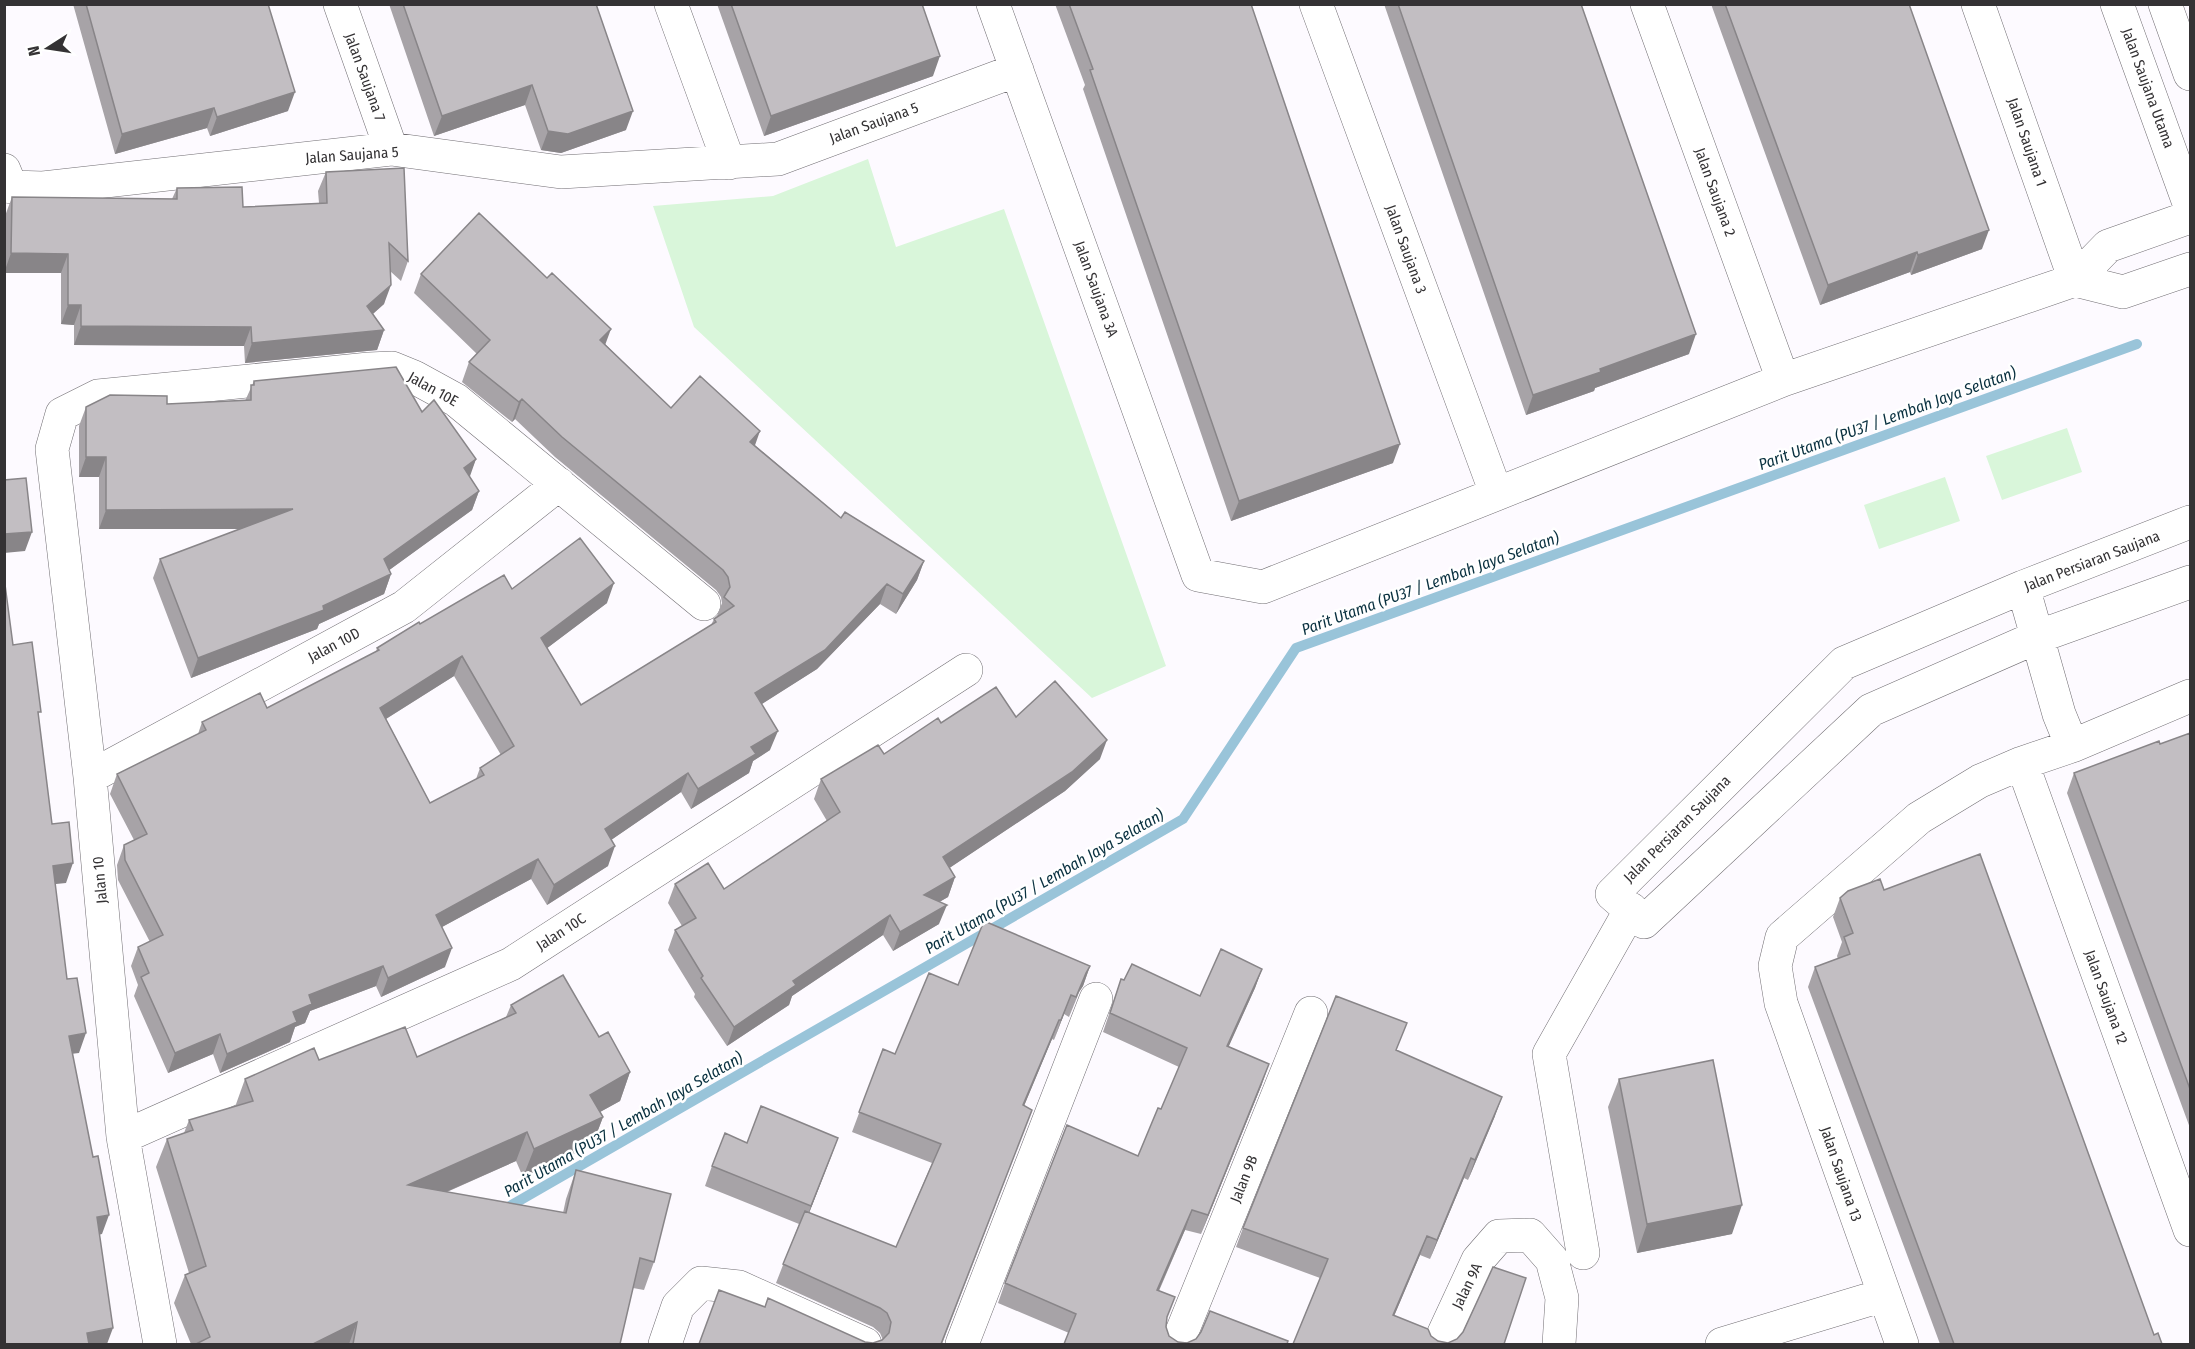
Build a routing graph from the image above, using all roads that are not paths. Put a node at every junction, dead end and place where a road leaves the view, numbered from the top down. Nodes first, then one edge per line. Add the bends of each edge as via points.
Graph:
1 (340, 4) edge
2 (671, 4) edge
3 (993, 4) edge
4 (1316, 4) edge
5 (1647, 4) edge
6 (1978, 4) edge
7 (2117, 4) edge
8 (2165, 4) edge
9 (1017, 70) junction
10 (2190, 74) edge
11 (391, 149) junction
12 (729, 163) junction
13 (8, 179) edge
14 (2188, 191) edge
15 (2190, 217) edge
16 (2190, 269) edge
17 (2075, 280) junction
18 (1783, 380) junction
19 (62, 414) joint
20 (559, 484) junction
21 (1496, 493) junction
22 (2190, 522) edge
23 (2190, 582) edge
24 (2023, 587) junction
25 (704, 604) dead end
26 (2037, 637) junction
27 (966, 670) dead end
28 (2190, 696) edge
29 (2072, 746) junction
30 (2022, 763) junction
31 (90, 777) junction
32 (1630, 909) junction
33 (1096, 999) dead end
34 (1311, 1013) dead end
35 (123, 1137) junction
36 (2190, 1230) edge
37 (1583, 1253) dead end
38 (1884, 1295) junction
39 (160, 1344) edge
40 (665, 1344) edge
41 (865, 1344) edge
42 (962, 1344) edge
43 (1177, 1344) edge
44 (1439, 1344) edge
45 (1559, 1344) edge
46 (1722, 1344) edge
47 (1902, 1344) edge

1 - 11 street, Jalan Saujana 7
2 - 12 street
3 - 9 street, Jalan Saujana 3A
4 - 21 street, Jalan Saujana 3
5 - 18 street, Jalan Saujana 2
6 - 17 street, Jalan Saujana 1
7 - 14 street, Jalan Saujana Utama
8 - 10 street
9 - 12 street, Jalan Saujana 5 via 778,159
9 - 21 street, Jalan Saujana 3A via 1198,574 1263,587
11 - 12 street, Jalan Saujana 5 via 561,172
11 - 13 street, Jalan Saujana 5 via 43,188
15 - 17 street via 2108,246
16 - 17 street via 2123,292
17 - 18 street
18 - 21 street
19 - 20 street, Jalan 10E via 98,396 392,368 456,400
19 - 31 street, Jalan 10 via 52,449
20 - 25 street, Jalan 10E
20 - 31 street, Jalan 10D via 404,607
22 - 24 street, Jalan Persiaran Saujana
23 - 26 street
24 - 26 street
24 - 32 street, Jalan Persiaran Saujana via 1844,663 1612,894
26 - 29 street
26 - 32 street via 1871,710 1644,922
27 - 35 street, Jalan 10C via 511,964
28 - 29 street, Jalan Saujana 13
29 - 30 street, Jalan Saujana 13
30 - 36 street, Jalan Saujana 12
30 - 38 street, Jalan Saujana 13 via 1980,782 1919,818 1782,937 1775,966 1781,1003
31 - 35 street, Jalan 10
32 - 37 street via 1549,1054
33 - 42 street
34 - 43 street, Jalan 9B
35 - 39 street, Jalan 10
38 - 46 street
38 - 47 street, Jalan Saujana 13
40 - 41 street via 678,1306 701,1283 739,1287
44 - 45 street, Jalan 9A via 1478,1260 1499,1236 1530,1235 1552,1260 1562,1298

